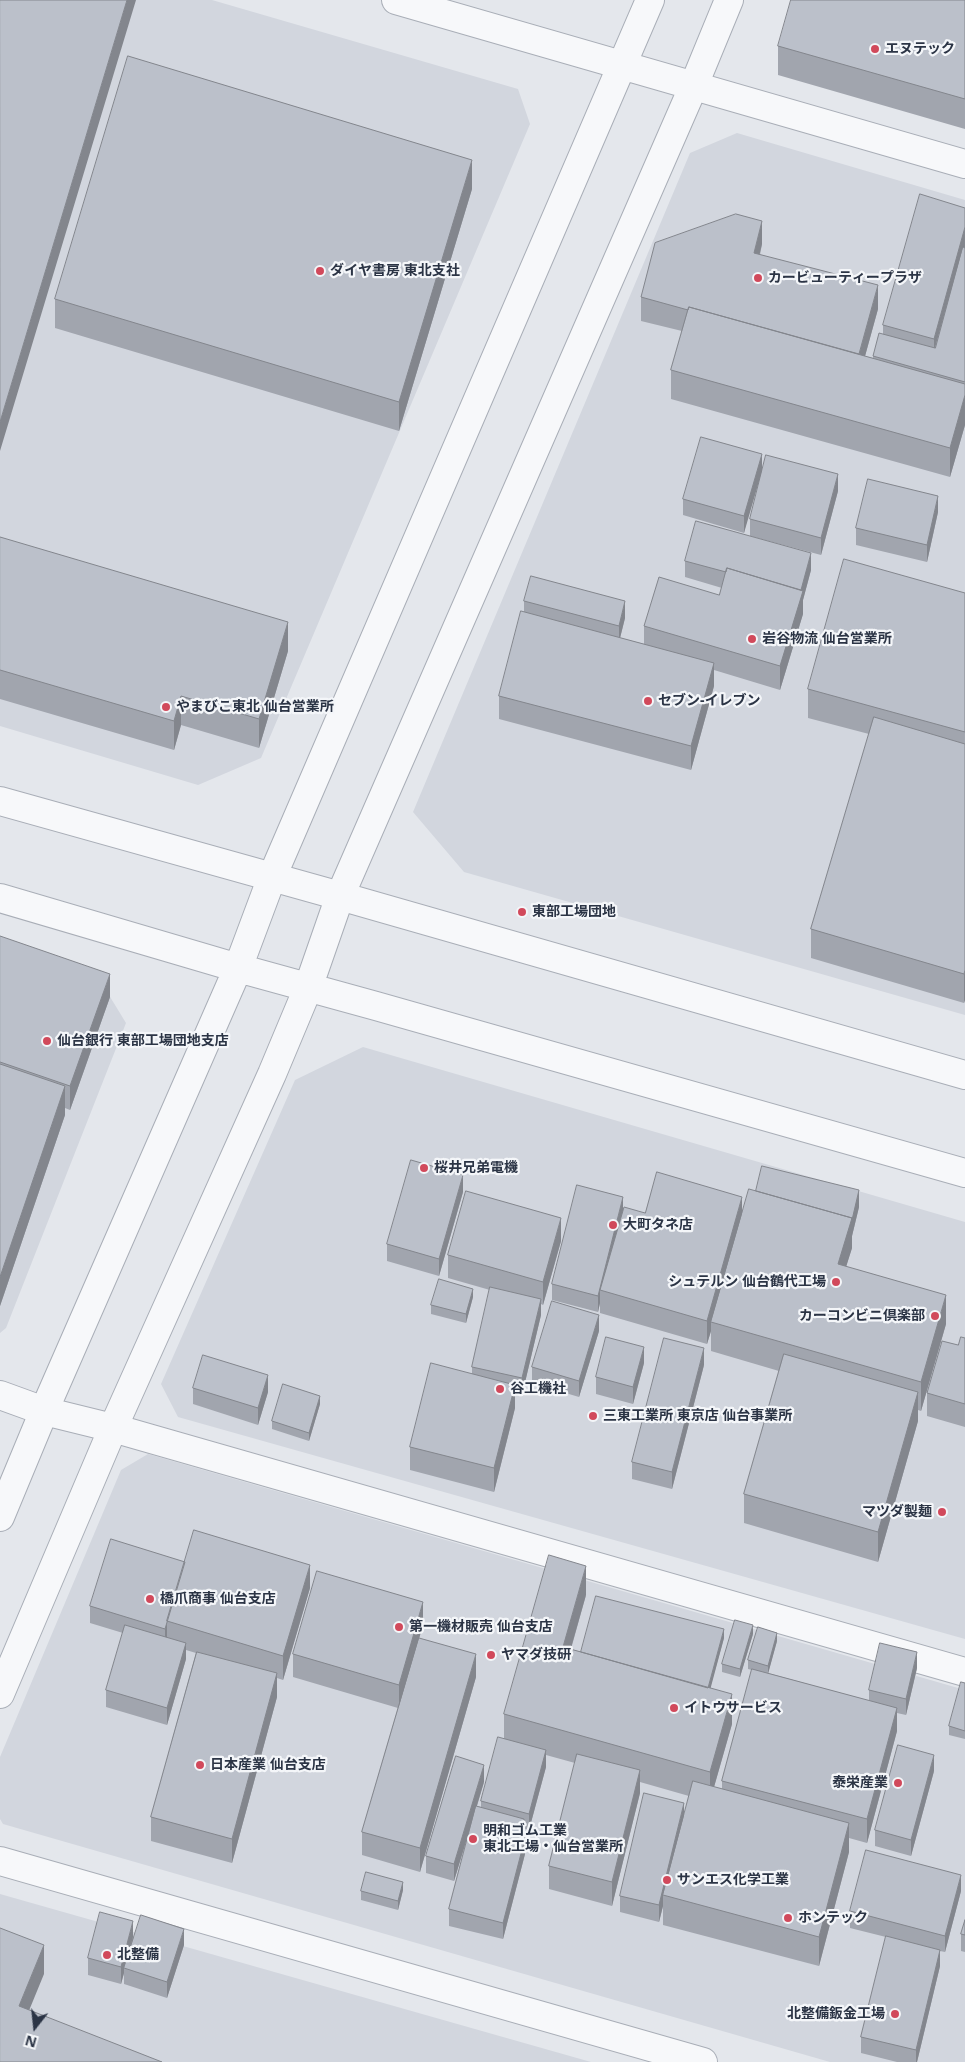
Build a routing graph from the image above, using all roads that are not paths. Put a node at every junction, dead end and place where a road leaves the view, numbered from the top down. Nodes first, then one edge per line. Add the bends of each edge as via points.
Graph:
1 (396, 0) edge
2 (650, 0) edge
3 (729, 0) edge
4 (623, 64) junction
5 (694, 85) junction
6 (965, 164) edge
7 (0, 800) edge
8 (272, 877) junction
9 (340, 896) junction
10 (0, 898) edge
11 (238, 968) junction
12 (308, 988) junction
13 (965, 1075) edge
14 (965, 1173) edge
15 (0, 1395) edge
16 (44, 1411) junction
17 (113, 1428) junction
18 (0, 1517) edge
19 (965, 1672) edge
20 (0, 1694) edge
21 (0, 1861) edge
22 (704, 2062) edge

1 - 4 street
2 - 4 street
3 - 5 street
4 - 5 street
4 - 8 street
5 - 6 street
5 - 9 street
7 - 8 street
8 - 9 street
8 - 11 street
9 - 12 street
9 - 13 street
10 - 11 street
11 - 12 street
11 - 16 street
12 - 14 street
12 - 17 street
15 - 16 street
16 - 17 street
16 - 18 street
17 - 19 street
17 - 20 street
21 - 22 street

